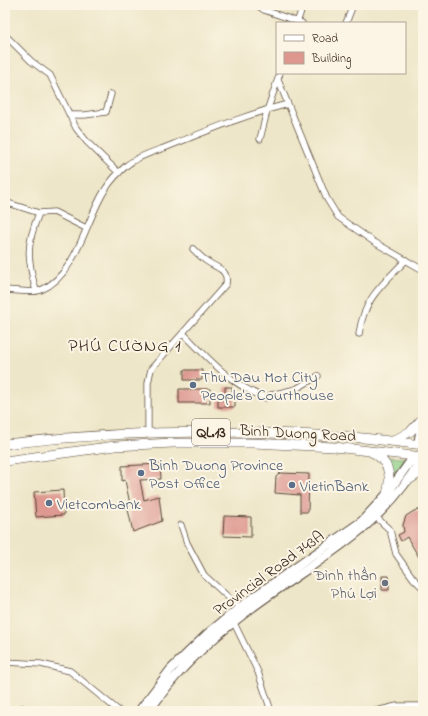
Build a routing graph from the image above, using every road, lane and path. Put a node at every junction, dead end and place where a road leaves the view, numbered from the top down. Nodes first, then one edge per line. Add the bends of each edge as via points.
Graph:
1 (258, 5) edge
2 (303, 5) edge
3 (353, 5) edge
4 (296, 22) edge
5 (299, 22) edge
6 (346, 22) edge
7 (5, 35) edge
8 (280, 74) edge
9 (278, 80) junction
10 (111, 94) dead end
11 (288, 104) junction
12 (267, 111) junction
13 (70, 115) junction
14 (260, 139) dead end
15 (119, 173) junction
16 (5, 202) edge
17 (39, 213) junction
18 (86, 228) junction
19 (193, 249) dead end
20 (406, 260) junction
21 (423, 270) edge
22 (5, 290) edge
23 (36, 291) junction
24 (183, 333) junction
25 (359, 334) dead end
26 (318, 376) dead end
27 (423, 417) edge
28 (148, 432) junction
29 (392, 442) junction
30 (5, 444) edge
31 (148, 444) junction
32 (420, 444) edge
33 (369, 451) junction
34 (421, 456) edge
35 (5, 461) edge
36 (423, 470) edge
37 (407, 481) junction
38 (387, 494) junction
39 (376, 517) junction
40 (181, 525) dead end
41 (331, 549) junction
42 (423, 588) edge
43 (239, 608) junction
44 (234, 623) junction
45 (5, 662) edge
46 (423, 706) edge
47 (22, 708) dead end
48 (116, 710) edge
49 (16, 711) edge
50 (139, 711) edge
51 (149, 711) edge
52 (272, 711) edge
53 (376, 711) edge

1 - 4 street via 264,10
2 - 5 street
3 - 6 street
7 - 13 street via 30,61 50,75
8 - 9 street
9 - 11 street
9 - 12 street
10 - 13 street via 106,112
11 - 12 street
11 - 20 street via 327,200 338,217
12 - 14 street
12 - 15 street via 238,118 143,155
13 - 15 street via 87,142
15 - 18 street via 104,190
16 - 17 street
17 - 18 street via 54,212
17 - 23 street via 29,242 28,264
18 - 23 street via 64,272 50,285
19 - 24 street via 215,264 227,278 222,289
20 - 21 street
20 - 25 street via 364,308
22 - 23 street
24 - 26 street via 230,379 253,394 266,398 296,388
24 - 28 street via 158,359 148,374
27 - 29 highway via 408,434
27 - 32 main road
28 - 29 highway, Binh Duong Road / QL.13 via 257,432
28 - 30 highway, Binh Duong Road / QL.13
28 - 31 highway
29 - 32 highway, Binh Duong Road / QL.13
31 - 33 highway, Binh Duong Road / QL.13 via 252,443
31 - 35 highway, Binh Duong Road / QL.13 via 85,449
32 - 34 highway
33 - 34 highway, Binh Duong Road / QL.13
33 - 38 highway via 381,458 388,469 390,478
34 - 37 main road, Provincial Road 743A
34 - 38 main road, Provincial Road 743A
36 - 37 highway
37 - 39 main road, Provincial Road 743A
38 - 41 main road, Provincial Road 743A
39 - 41 main road, Provincial Road 743A via 366,527
39 - 42 street via 390,530 396,554
40 - 43 street via 187,543 204,575
41 - 43 main road, Provincial Road 743A
41 - 44 main road, Provincial Road 743A
43 - 50 main road, Provincial Road 743A via 207,634 171,669
44 - 51 main road, Provincial Road 743A via 178,674
44 - 52 street via 258,672
45 - 48 street via 41,664 70,671
46 - 53 street via 397,706
47 - 49 street

